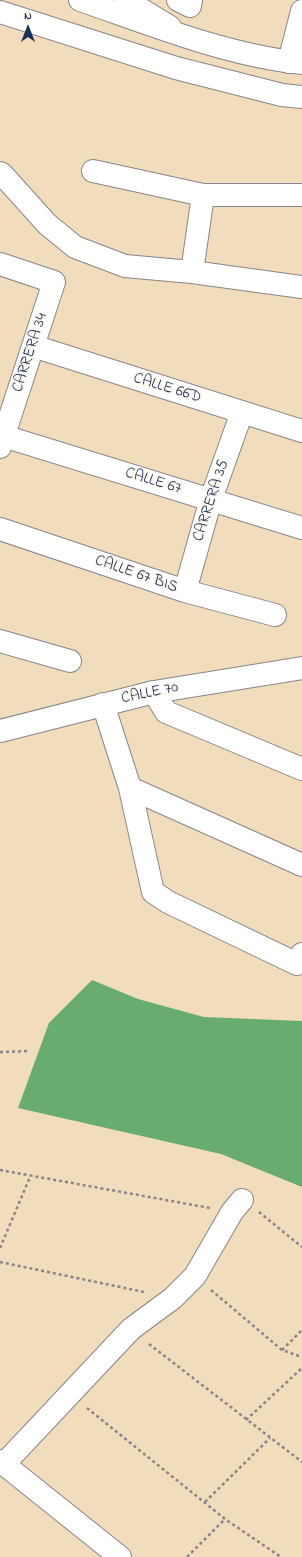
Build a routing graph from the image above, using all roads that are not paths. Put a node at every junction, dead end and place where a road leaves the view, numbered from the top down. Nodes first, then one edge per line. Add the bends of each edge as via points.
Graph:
1 (80, 0) edge
2 (126, 0) edge
3 (178, 0) edge
4 (191, 0) edge
5 (302, 10) edge
6 (0, 12) edge
7 (185, 35) junction
8 (295, 63) edge
9 (302, 97) edge
10 (93, 171) dead end
11 (0, 173) edge
12 (302, 194) edge
13 (203, 195) junction
14 (0, 264) edge
15 (192, 272) junction
16 (302, 286) edge
17 (33, 346) junction
18 (242, 412) junction
19 (302, 431) edge
20 (1, 440) edge
21 (210, 499) junction
22 (302, 528) edge
23 (0, 529) edge
24 (185, 591) junction
25 (275, 615) dead end
26 (0, 641) edge
27 (70, 661) dead end
28 (302, 668) edge
29 (154, 692) junction
30 (103, 704) junction
31 (0, 731) edge
32 (302, 769) edge
33 (130, 788) junction
34 (302, 865) edge
35 (302, 954) edge
36 (237, 1206) road end
37 (2, 1462) edge
38 (120, 1557) edge

1 - 7 street
2 - 7 street
3 - 4 street via 190,6
5 - 8 street
6 - 9 street via 176,68 282,95
7 - 8 street via 223,48
10 - 13 street
11 - 15 street via 47,224 75,247 125,266
12 - 13 street
13 - 15 street
14 - 17 street, CARRERA 34 via 54,282
15 - 16 street
17 - 18 street, CALLE 66D
17 - 20 street, CARRERA 34
18 - 19 street, CALLE 66D
18 - 21 street, CARRERA 35
20 - 21 street, CALLE 67
21 - 22 street, CALLE 67
21 - 24 street, CARRERA 35
23 - 24 street, CALLE 67 BIS
24 - 25 street, CALLE 67 BIS
26 - 27 street
28 - 29 street, CALLE 70
29 - 30 street, CALLE 70
29 - 32 street via 166,712
30 - 31 street, CALLE 70
30 - 33 street
33 - 34 street
33 - 35 street via 153,892 168,902 297,964
36 - 37 street via 195,1276 173,1298 131,1329
37 - 38 street

